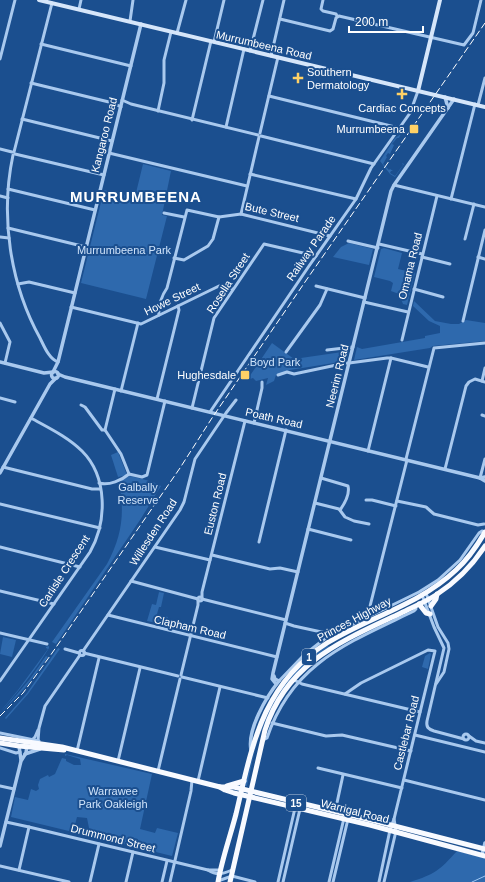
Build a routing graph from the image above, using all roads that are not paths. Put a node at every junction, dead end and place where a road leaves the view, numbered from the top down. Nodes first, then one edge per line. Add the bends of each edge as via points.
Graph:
1 (15, 0) edge
2 (39, 0) edge
3 (80, 0) edge
4 (133, 0) edge
5 (186, 0) edge
6 (224, 0) edge
7 (263, 0) edge
8 (284, 0) edge
9 (323, 0) edge
10 (440, 0) edge
11 (481, 0) edge
12 (46, 1) edge
13 (52, 3) junction
14 (78, 9) junction
15 (337, 16) junction
16 (280, 19) junction
17 (128, 21) junction
18 (141, 24) junction
19 (171, 32) junction
20 (178, 33) junction
21 (431, 37) junction
22 (212, 42) junction
23 (41, 44) junction
24 (244, 49) junction
25 (250, 51) junction
26 (271, 56) junction
27 (278, 57) junction
28 (0, 59) edge
29 (131, 66) junction
30 (485, 78) edge
31 (31, 83) junction
32 (418, 91) junction
33 (269, 96) junction
34 (445, 97) junction
35 (454, 99) junction
36 (122, 103) junction
37 (475, 104) junction
38 (485, 107) edge
39 (448, 108) junction
40 (158, 111) junction
41 (22, 119) junction
42 (192, 120) junction
43 (226, 127) junction
44 (399, 128) junction
45 (259, 135) junction
46 (112, 141) junction
47 (0, 149) edge
48 (14, 153) junction
49 (109, 153) junction
50 (374, 164) junction
51 (250, 174) junction
52 (104, 175) junction
53 (394, 185) junction
54 (247, 186) junction
55 (8, 189) junction
56 (0, 196) edge
57 (437, 196) junction
58 (8, 198) junction
59 (356, 199) junction
60 (451, 199) junction
61 (485, 202) edge
62 (474, 204) junction
63 (484, 207) edge
64 (96, 210) junction
65 (164, 213) dead end
66 (241, 214) junction
67 (184, 217) junction
68 (218, 217) junction
69 (8, 228) junction
70 (485, 230) edge
71 (330, 236) junction
72 (0, 237) edge
73 (9, 238) junction
74 (465, 239) dead end
75 (348, 241) dead end
76 (86, 246) junction
77 (378, 246) junction
78 (316, 256) junction
79 (422, 256) junction
80 (478, 257) junction
81 (174, 258) junction
82 (485, 259) edge
83 (450, 264) dead end
84 (18, 284) junction
85 (316, 286) dead end
86 (233, 289) junction
87 (327, 289) junction
88 (414, 289) junction
89 (75, 293) junction
90 (443, 297) dead end
91 (365, 300) junction
92 (178, 306) junction
93 (72, 307) junction
94 (408, 312) junction
95 (160, 315) junction
96 (463, 321) dead end
97 (0, 323) edge
98 (138, 323) junction
99 (402, 340) dead end
100 (485, 343) edge
101 (353, 347) junction
102 (327, 350) dead end
103 (286, 352) dead end
104 (391, 358) junction
105 (0, 362) edge
106 (58, 362) junction
107 (5, 363) junction
108 (349, 363) junction
109 (428, 367) junction
110 (485, 368) edge
111 (55, 375) junction
112 (278, 375) dead end
113 (484, 381) edge
114 (262, 382) dead end
115 (115, 389) junction
116 (121, 391) junction
117 (0, 398) edge
118 (157, 399) junction
119 (236, 400) dead end
120 (165, 401) junction
121 (15, 402) dead end
122 (81, 405) dead end
123 (192, 408) junction
124 (210, 412) junction
125 (224, 416) junction
126 (32, 418) junction
127 (245, 420) junction
128 (254, 423) junction
129 (105, 430) junction
130 (286, 430) junction
131 (330, 441) junction
132 (368, 450) junction
133 (485, 458) edge
134 (407, 460) junction
135 (3, 468) junction
136 (445, 469) junction
137 (0, 473) edge
138 (130, 474) junction
139 (321, 478) junction
140 (480, 478) junction
141 (485, 478) edge
142 (485, 481) edge
143 (99, 483) junction
144 (100, 489) junction
145 (366, 500) dead end
146 (397, 501) junction
147 (315, 503) junction
148 (0, 504) edge
149 (396, 506) junction
150 (340, 510) junction
151 (369, 524) dead end
152 (478, 525) junction
153 (485, 525) edge
154 (100, 528) junction
155 (308, 529) junction
156 (483, 532) edge
157 (352, 540) dead end
158 (259, 542) dead end
159 (485, 546) edge
160 (0, 547) edge
161 (155, 547) junction
162 (212, 555) junction
163 (210, 560) junction
164 (80, 567) junction
165 (298, 572) junction
166 (131, 581) junction
167 (441, 581) junction
168 (0, 590) edge
169 (424, 594) junction
170 (437, 594) junction
171 (200, 599) junction
172 (427, 600) junction
173 (54, 604) junction
174 (417, 605) junction
175 (431, 606) junction
176 (370, 609) junction
177 (430, 614) junction
178 (108, 615) junction
179 (376, 615) junction
180 (367, 618) junction
181 (286, 622) junction
182 (0, 633) edge
183 (190, 636) junction
184 (329, 639) junction
185 (29, 640) junction
186 (345, 640) junction
187 (47, 644) dead end
188 (65, 649) dead end
189 (82, 653) junction
190 (277, 657) junction
191 (99, 658) junction
192 (140, 668) junction
193 (286, 672) junction
194 (180, 677) junction
195 (1, 679) edge
196 (285, 681) junction
197 (296, 681) junction
198 (278, 683) junction
199 (436, 684) junction
200 (220, 687) junction
201 (344, 694) junction
202 (268, 698) junction
203 (420, 712) junction
204 (272, 723) junction
205 (39, 728) junction
206 (0, 733) edge
207 (464, 734) junction
208 (415, 735) junction
209 (457, 736) junction
210 (0, 738) edge
211 (469, 738) junction
212 (464, 739) junction
213 (32, 740) junction
214 (262, 740) junction
215 (38, 741) junction
216 (0, 743) edge
217 (485, 744) edge
218 (26, 745) junction
219 (49, 745) junction
220 (0, 748) edge
221 (19, 749) junction
222 (40, 749) junction
223 (75, 751) junction
224 (411, 751) junction
225 (251, 752) junction
226 (485, 752) edge
227 (25, 754) junction
228 (21, 761) junction
229 (118, 762) junction
230 (318, 768) dead end
231 (158, 771) junction
232 (343, 775) junction
233 (195, 780) junction
234 (404, 780) junction
235 (244, 781) junction
236 (253, 781) junction
237 (0, 786) edge
238 (226, 786) junction
239 (220, 787) junction
240 (402, 788) junction
241 (14, 789) junction
242 (241, 792) junction
243 (257, 793) junction
244 (249, 797) junction
245 (485, 800) edge
246 (298, 808) junction
247 (335, 812) junction
248 (346, 819) junction
249 (6, 821) junction
250 (29, 827) junction
251 (393, 828) junction
252 (99, 844) junction
253 (0, 846) edge
254 (485, 847) edge
255 (133, 852) junction
256 (484, 855) edge
257 (167, 861) junction
258 (175, 862) junction
259 (0, 866) edge
260 (234, 869) junction
261 (19, 870) junction
262 (220, 872) junction
263 (231, 879) edge
264 (69, 882) edge
265 (90, 882) edge
266 (126, 882) edge
267 (162, 882) edge
268 (170, 882) edge
269 (218, 882) edge
270 (255, 882) edge
271 (278, 882) edge
272 (283, 882) edge
273 (329, 882) edge
274 (333, 882) edge
275 (379, 882) edge
276 (384, 882) edge

1 - 28 street
2 - 12 main road, Murrumbeena Road
3 - 14 street
4 - 17 street
5 - 20 street
6 - 22 street
7 - 25 street
8 - 16 street
9 - 15 street via 321,9
10 - 21 main road
11 - 21 street via 473,32 464,45
12 - 13 main road, Murrumbeena Road
13 - 14 main road, Murrumbeena Road
13 - 23 street
14 - 17 main road, Murrumbeena Road
15 - 16 street via 330,31
15 - 21 street
16 - 26 street
17 - 18 main road, Murrumbeena Road
18 - 19 main road, Murrumbeena Road
18 - 29 street, Kangaroo Road
19 - 20 main road, Murrumbeena Road
19 - 40 street via 164,60 164,83
20 - 22 main road, Murrumbeena Road
21 - 32 main road
22 - 24 main road, Murrumbeena Road
22 - 42 street
23 - 29 street
23 - 31 street
24 - 25 main road, Murrumbeena Road
24 - 43 street
25 - 26 main road, Murrumbeena Road
26 - 27 main road, Murrumbeena Road
27 - 32 main road, Murrumbeena Road
27 - 33 street
29 - 36 street, Kangaroo Road
30 - 37 street
31 - 36 street
31 - 41 street
32 - 34 main road, Murrumbeena Road
32 - 44 street, Railway Parade via 413,107
33 - 44 street
33 - 45 street
34 - 35 main road, Murrumbeena Road
34 - 39 street
35 - 37 main road, Murrumbeena Road
35 - 39 street, Neerim Road
36 - 40 street
36 - 46 street, Kangaroo Road
37 - 38 main road, Murrumbeena Road
37 - 60 street
39 - 53 street, Neerim Road
40 - 42 street
41 - 46 street
41 - 48 street
42 - 43 street
43 - 45 street
44 - 50 street, Railway Parade
45 - 50 street
45 - 51 street
46 - 49 street, Kangaroo Road
47 - 48 street
48 - 52 street
48 - 55 street
49 - 52 street, Kangaroo Road
49 - 54 street
50 - 59 street, Railway Parade
51 - 54 street
51 - 59 street
52 - 64 street, Kangaroo Road
53 - 57 street
53 - 77 street, Neerim Road
54 - 66 street
55 - 58 street
55 - 64 street
56 - 58 street
57 - 60 street
57 - 79 street, Omama Road
58 - 69 street
59 - 71 street, Railway Parade
60 - 62 street
61 - 63 street
62 - 63 street
62 - 74 street
64 - 76 street, Kangaroo Road
65 - 67 street
66 - 68 street, Bute Street
66 - 71 street, Bute Street
67 - 68 street, Bute Street via 187,210
67 - 81 street
68 - 81 street via 213,239 208,246 184,260
69 - 73 street
69 - 76 street
70 - 80 street
71 - 78 street, Railway Parade
72 - 73 street
73 - 84 street
75 - 77 street
76 - 89 street, Kangaroo Road
77 - 79 street
77 - 91 street, Neerim Road
78 - 86 street, Rosella Street via 264,244
78 - 124 street, Railway Parade
79 - 83 street
79 - 88 street, Omama Road
80 - 82 street
80 - 96 street
81 - 95 street via 167,288 163,294
84 - 89 street via 29,282
84 - 106 street via 25,307 38,334 52,359
85 - 87 street
86 - 92 street, Howe Street via 219,286
86 - 123 street, Rosella Street via 214,318
87 - 91 street
87 - 103 street via 320,305
88 - 90 street
88 - 94 street, Omama Road
89 - 93 street, Kangaroo Road
91 - 94 street
91 - 101 street, Neerim Road
92 - 95 street, Howe Street
92 - 118 street
93 - 98 street, Howe Street
93 - 106 street, Kangaroo Road
94 - 99 street, Omama Road
95 - 98 street, Howe Street
97 - 107 street via 10,342
98 - 116 street
100 - 109 street via 436,347 432,350
101 - 102 street
101 - 108 street, Neerim Road
104 - 108 street
104 - 109 street
104 - 132 street
105 - 107 street
106 - 111 street, Kangaroo Road
107 - 111 street
108 - 112 street
108 - 131 street, Neerim Road
109 - 134 street
110 - 113 street
111 - 115 street, Poath Road
111 - 126 street, Kangaroo Road
113 - 136 street via 473,380 466,386
114 - 128 street
115 - 116 street, Poath Road
115 - 129 street
116 - 118 street, Poath Road
117 - 121 street
118 - 120 street, Poath Road
119 - 125 street, Willesden Road
120 - 123 street, Poath Road
120 - 138 street via 147,475 143,477
122 - 129 street via 102,430
123 - 124 street, Poath Road
124 - 125 street, Poath Road
125 - 127 street, Poath Road
125 - 161 street, Willesden Road via 195,459 183,506
126 - 135 street, Kangaroo Road
126 - 143 street, Carlisle Crescent via 69,440 83,452
127 - 128 street, Poath Road
127 - 162 street, Euston Road
128 - 130 street, Poath Road
129 - 138 street via 121,454
130 - 131 street, Poath Road
130 - 158 street
131 - 132 street, Poath Road
131 - 139 street, Neerim Road
132 - 134 street, Poath Road
133 - 140 street
134 - 136 street, Poath Road
134 - 146 street
135 - 137 street, Kangaroo Road
135 - 144 street
136 - 140 street, Poath Road
138 - 143 street via 120,480
139 - 147 street, Neerim Road
139 - 150 street via 348,486 345,502
140 - 141 street, Poath Road
140 - 142 street, Poath Road
143 - 144 street, Carlisle Crescent
144 - 154 street, Carlisle Crescent
145 - 149 street
146 - 149 street
146 - 152 street
147 - 150 street
147 - 155 street, Neerim Road
148 - 154 street
149 - 176 street
150 - 151 street via 344,517
152 - 153 street
152 - 156 street
154 - 164 street, Carlisle Crescent via 94,545
155 - 157 street
155 - 165 street, Neerim Road
156 - 167 highway, Princes Highway / 1 via 465,561
159 - 170 highway, Princes Highway / 1 via 463,574
160 - 164 street
161 - 163 street
161 - 166 street, Willesden Road
162 - 163 street, Euston Road
162 - 165 street via 270,569 280,568
163 - 171 street, Euston Road
164 - 173 street, Carlisle Crescent
165 - 181 street, Neerim Road
166 - 171 street
166 - 178 street, Willesden Road
167 - 169 highway, Princes Highway / 1
167 - 179 street
168 - 173 street
169 - 172 street
169 - 179 highway, Princes Highway / 1
170 - 172 highway, Princes Highway / 1
170 - 175 highway
171 - 181 street via 279,618
171 - 183 street, Euston Road
172 - 174 highway, Princes Highway / 1
172 - 175 street
172 - 177 street
173 - 185 street, Carlisle Crescent
174 - 177 highway
174 - 186 highway, Princes Highway / 1
174 - 197 street via 414,611 334,651
175 - 199 street via 449,649 444,672
176 - 179 street
176 - 180 street
177 - 199 street via 444,646
178 - 183 street, Clapham Road
178 - 189 street, Willesden Road
179 - 180 street
179 - 184 highway, Princes Highway / 1
180 - 184 street
181 - 184 street via 324,632
181 - 190 street, Neerim Road
182 - 185 street
183 - 190 street, Clapham Road
183 - 194 street, Euston Road
184 - 186 highway via 331,644
184 - 193 street via 304,655
184 - 196 highway, Princes Highway / 1
185 - 187 street
185 - 195 street, Carlisle Crescent
186 - 197 highway, Princes Highway / 1 via 319,656
188 - 189 street
189 - 191 street
189 - 205 street, Willesden Road via 45,706
190 - 198 street, Neerim Road via 273,673
191 - 192 street
191 - 223 street
192 - 194 street
192 - 229 street
193 - 196 highway
193 - 198 street
194 - 200 street
194 - 231 street, Euston Road
196 - 225 highway, Princes Highway / 1 via 266,712
197 - 201 street
197 - 204 street
197 - 214 highway, Princes Highway / 1 via 284,692 273,710
198 - 202 street
199 - 209 street via 427,727
200 - 202 street
200 - 233 street
201 - 203 street
201 - 203 street, Castlebar Road via 429,650 435,651
202 - 225 street via 253,730
203 - 208 street, Castlebar Road
204 - 214 street via 267,738
204 - 224 street via 326,736 342,735
205 - 213 street, Willesden Road
205 - 215 street, Willesden Road
206 - 213 street, Warrigal Road
207 - 209 street
207 - 211 street via 468,734
207 - 212 street
208 - 224 street, Castlebar Road
208 - 226 street
209 - 212 street
210 - 218 highway, Warrigal Road / 15
211 - 212 street
211 - 217 street
213 - 215 street, Warrigal Road
214 - 236 highway, Princes Highway / 1
215 - 219 street, Warrigal Road
216 - 221 highway, Warrigal Road / 15
218 - 219 highway, Warrigal Road / 15
218 - 221 highway, Warrigal Road / 15
218 - 222 highway, Warrigal Road / 15
218 - 227 street
219 - 223 highway, Warrigal Road / 15
220 - 221 street via 16,753
221 - 228 street
222 - 223 highway, Warrigal Road / 15
222 - 227 street
223 - 229 highway, Warrigal Road / 15
224 - 234 street, Castlebar Road
225 - 235 highway, Princes Highway / 1
227 - 228 street
228 - 241 street
229 - 231 highway, Warrigal Road / 15
230 - 232 street
231 - 233 highway, Warrigal Road / 15
232 - 240 street
232 - 247 street
233 - 239 highway, Warrigal Road / 15
233 - 258 street
234 - 240 street, Castlebar Road
234 - 245 street
235 - 238 highway
235 - 242 highway, Princes Highway / 1
236 - 243 highway
236 - 244 highway, Princes Highway / 1
237 - 241 street
238 - 239 highway, Warrigal Road / 15
238 - 242 highway, Warrigal Road / 15
239 - 242 highway, Warrigal Road / 15
240 - 251 street, Castlebar Road
241 - 249 street
242 - 244 highway, Warrigal Road / 15
242 - 262 highway, Princes Highway / 1
243 - 244 highway, Warrigal Road / 15
243 - 247 highway, Warrigal Road / 15
244 - 246 highway, Warrigal Road / 15
244 - 260 highway, Princes Highway / 1
246 - 248 highway, Warrigal Road / 15
246 - 271 street
246 - 272 street
247 - 251 highway, Warrigal Road / 15
248 - 251 highway, Warrigal Road / 15
248 - 273 street
248 - 274 street
249 - 250 street, Drummond Street
249 - 253 street
250 - 252 street, Drummond Street
250 - 261 street
251 - 254 highway, Warrigal Road / 15
251 - 256 highway, Warrigal Road / 15
251 - 275 street
251 - 276 street
252 - 255 street, Drummond Street
252 - 265 street
254 - 256 street
255 - 257 street, Drummond Street
255 - 266 street
257 - 258 street, Drummond Street
257 - 267 street
258 - 262 street, Drummond Street
258 - 268 street
259 - 261 street
260 - 262 street, Drummond Street via 224,874
260 - 263 highway, Princes Highway / 1
261 - 264 street
262 - 269 highway, Princes Highway / 1
263 - 269 street
263 - 270 street

